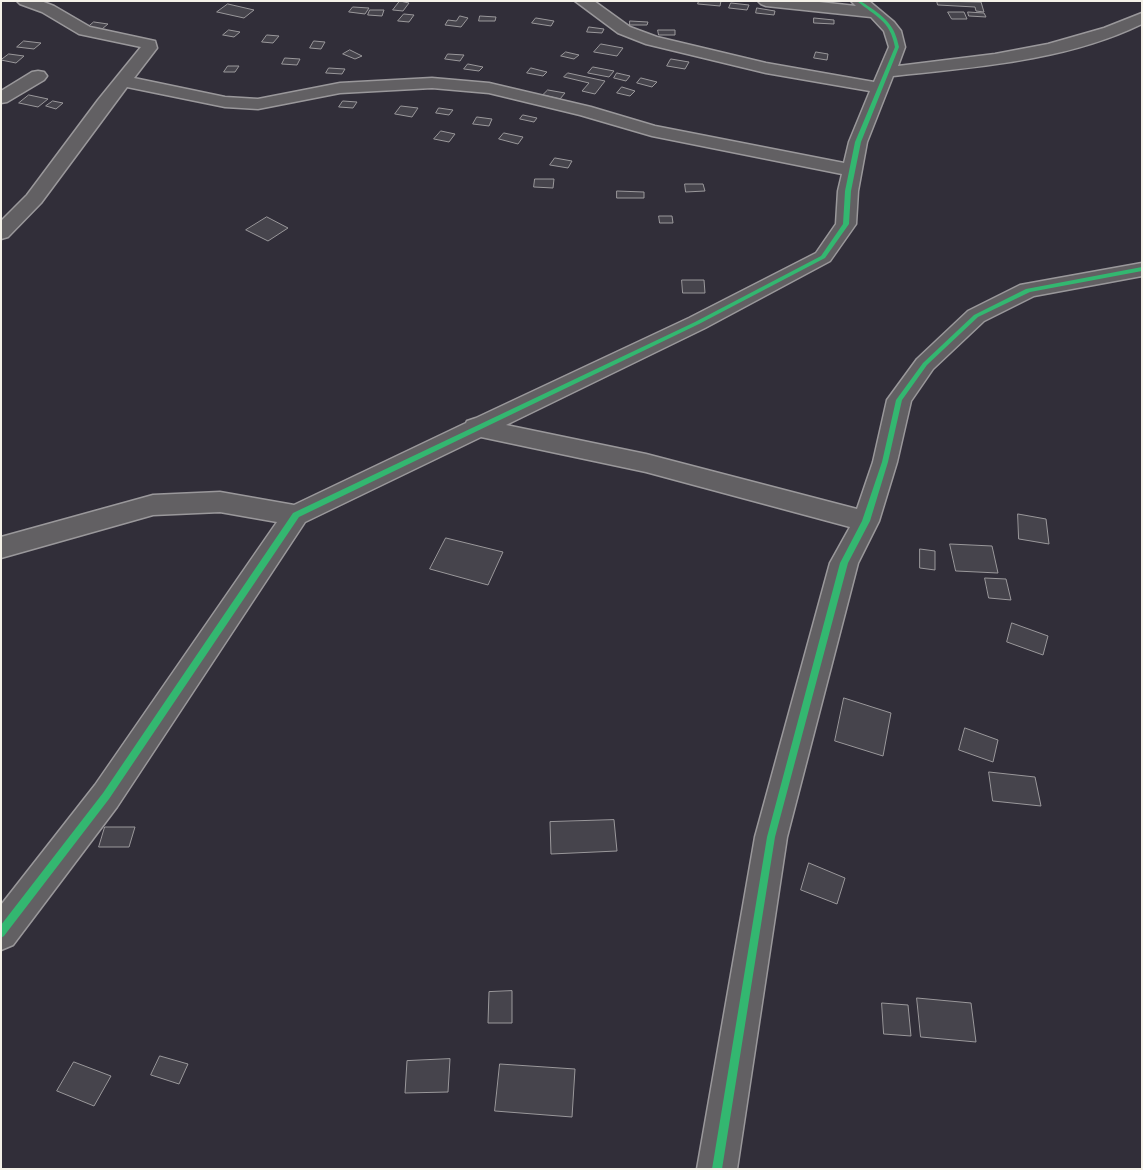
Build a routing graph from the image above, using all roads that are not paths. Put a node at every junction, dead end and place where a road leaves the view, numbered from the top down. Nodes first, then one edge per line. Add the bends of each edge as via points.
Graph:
1 (25, 1) edge
2 (582, 1) edge
3 (766, 1) edge
4 (55, 5) edge
5 (867, 7) edge
6 (1142, 18) edge
7 (38, 76) dead end
8 (884, 80) junction
9 (122, 81) junction
10 (1, 98) edge
11 (852, 170) junction
12 (1, 233) edge
13 (1142, 269) edge
14 (476, 427) junction
15 (296, 515) junction
16 (866, 521) junction
17 (1, 548) edge
18 (1, 934) edge
19 (717, 1169) edge

1 - 4 street
2 - 8 street via 624,30 652,42 766,68
3 - 5 street
4 - 9 street via 85,31 149,44
5 - 8 street via 888,23 896,34 897,47
6 - 8 street via 1074,43
7 - 10 street
8 - 11 street via 858,142
9 - 11 street via 224,102 258,104 340,88 432,82 489,88 652,131
9 - 12 street via 34,199
11 - 14 street via 846,224 823,257 696,323
13 - 16 street via 1028,290 976,316 925,364 899,400 885,462
14 - 15 street
14 - 16 street via 646,464
15 - 17 street via 220,502 153,505
15 - 18 street via 106,796
16 - 19 street via 844,563 771,837

